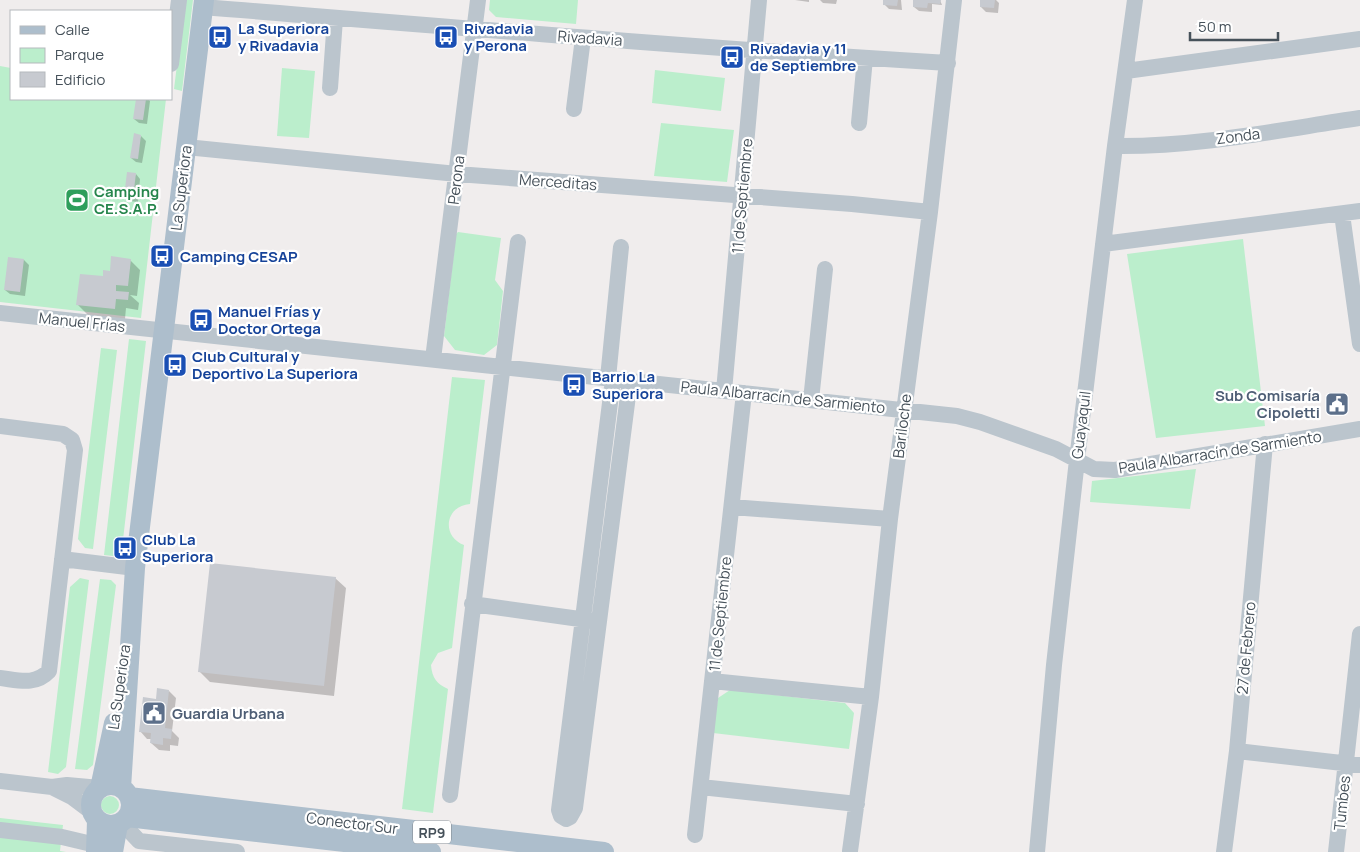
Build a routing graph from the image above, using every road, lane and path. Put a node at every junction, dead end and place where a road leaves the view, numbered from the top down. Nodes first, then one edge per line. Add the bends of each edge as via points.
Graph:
1 (179, 0) edge
2 (478, 0) edge
3 (759, 0) edge
4 (954, 0) edge
5 (1135, 0) edge
6 (204, 3) edge
7 (335, 19) junction
8 (475, 29) junction
9 (583, 38) junction
10 (1360, 39) edge
11 (755, 51) junction
12 (172, 56) edge
13 (865, 58) junction
14 (948, 63) junction
15 (1126, 71) junction
16 (330, 88) dead end
17 (574, 109) dead end
18 (1360, 118) edge
19 (859, 123) dead end
20 (1115, 146) junction
21 (186, 147) junction
22 (457, 174) junction
23 (742, 196) junction
24 (1360, 211) edge
25 (930, 212) junction
26 (1342, 214) junction
27 (518, 242) dead end
28 (1103, 244) junction
29 (621, 247) dead end
30 (825, 269) dead end
31 (0, 313) edge
32 (164, 331) junction
33 (1360, 344) edge
34 (433, 360) junction
35 (504, 367) junction
36 (611, 378) junction
37 (630, 380) junction
38 (724, 391) junction
39 (744, 393) junction
40 (811, 400) junction
41 (904, 410) junction
42 (0, 426) edge
43 (1360, 429) edge
44 (1265, 444) junction
45 (1077, 460) junction
46 (732, 507) junction
47 (890, 519) junction
48 (62, 559) junction
49 (134, 576) junction
50 (472, 604) junction
51 (591, 620) junction
52 (1360, 634) edge
53 (0, 678) edge
54 (712, 681) junction
55 (871, 697) junction
56 (1237, 751) junction
57 (1353, 764) edge
58 (0, 781) edge
59 (701, 786) junction
60 (52, 787) junction
61 (100, 788) junction
62 (450, 795) dead end
63 (857, 804) junction
64 (123, 810) junction
65 (94, 816) junction
66 (0, 830) edge
67 (695, 835) dead end
68 (102, 850) edge
69 (850, 851) edge
70 (237, 852) edge
71 (431, 852) edge
72 (604, 852) edge
73 (1037, 852) edge
74 (1224, 852) edge
75 (1336, 852) edge

1 - 12 street
2 - 8 street, Perona
3 - 11 street, 11 de Septiembre
4 - 14 street, Bariloche
5 - 15 street, Guayaquil
6 - 7 street, Rivadavia
6 - 21 main road, La Superiora
7 - 8 street, Rivadavia
7 - 16 street
8 - 9 street, Rivadavia
8 - 22 street, Perona
9 - 11 street, Rivadavia
9 - 17 street
10 - 15 street
11 - 13 street, Rivadavia
11 - 23 street, 11 de Septiembre
13 - 14 street, Rivadavia
13 - 19 street
14 - 25 street, Bariloche
15 - 20 street, Guayaquil
18 - 20 street, Zonda via 1153,146
20 - 28 street, Guayaquil
21 - 22 street, Merceditas
21 - 32 main road, La Superiora
22 - 23 street, Merceditas
22 - 34 street, Perona
23 - 25 street, Merceditas
23 - 38 street, 11 de Septiembre
24 - 26 street
25 - 41 street, Bariloche
26 - 28 street
26 - 33 street
27 - 35 street
28 - 45 street, Guayaquil
29 - 36 street
30 - 40 street
31 - 32 street, Manuel Frías
32 - 34 street, Paula Albarracín de Sarmiento
32 - 49 main road, La Superiora
34 - 35 street, Paula Albarracín de Sarmiento
35 - 36 street, Paula Albarracín de Sarmiento
35 - 50 street
36 - 37 street, Paula Albarracín de Sarmiento
36 - 51 street
37 - 38 street, Paula Albarracín de Sarmiento
37 - 51 street
38 - 39 street, Paula Albarracín de Sarmiento
39 - 40 street, Paula Albarracín de Sarmiento
39 - 46 street, 11 de Septiembre
40 - 41 street, Paula Albarracín de Sarmiento
41 - 45 street, Paula Albarracín de Sarmiento via 980,422 1056,449
41 - 47 street, Bariloche
42 - 48 street via 63,434 72,440 75,450
43 - 44 street, Paula Albarracín de Sarmiento
44 - 45 street, Paula Albarracín de Sarmiento via 1115,470 1094,469
44 - 56 street, 27 de Febrero
45 - 73 street, Guayaquil
46 - 47 street
46 - 54 street, 11 de Septiembre
47 - 55 street, Bariloche
48 - 49 street
48 - 53 street via 49,671 34,682
49 - 61 main road, La Superiora via 111,742
49 - 64 main road, La Superiora
50 - 51 street
50 - 62 street
51 - 51 street via 559,810 566,819 576,808
52 - 57 street, Tumbes
54 - 55 street
54 - 59 street, 11 de Septiembre
55 - 63 street, Bariloche
56 - 57 street
56 - 74 street, 27 de Febrero
57 - 75 street, Tumbes
58 - 60 street
59 - 63 street
59 - 67 street, 11 de Septiembre
60 - 61 street
60 - 65 street via 72,797
61 - 64 main road via 112,785
61 - 65 main road via 90,803
63 - 69 street, Bariloche
64 - 65 main road via 106,825
64 - 68 main road, La Superiora
64 - 70 street via 139,840
64 - 71 main road, Conector Sur / RP9
64 - 72 main road, Conector Sur / RP9
65 - 68 main road
66 - 68 street via 62,837

